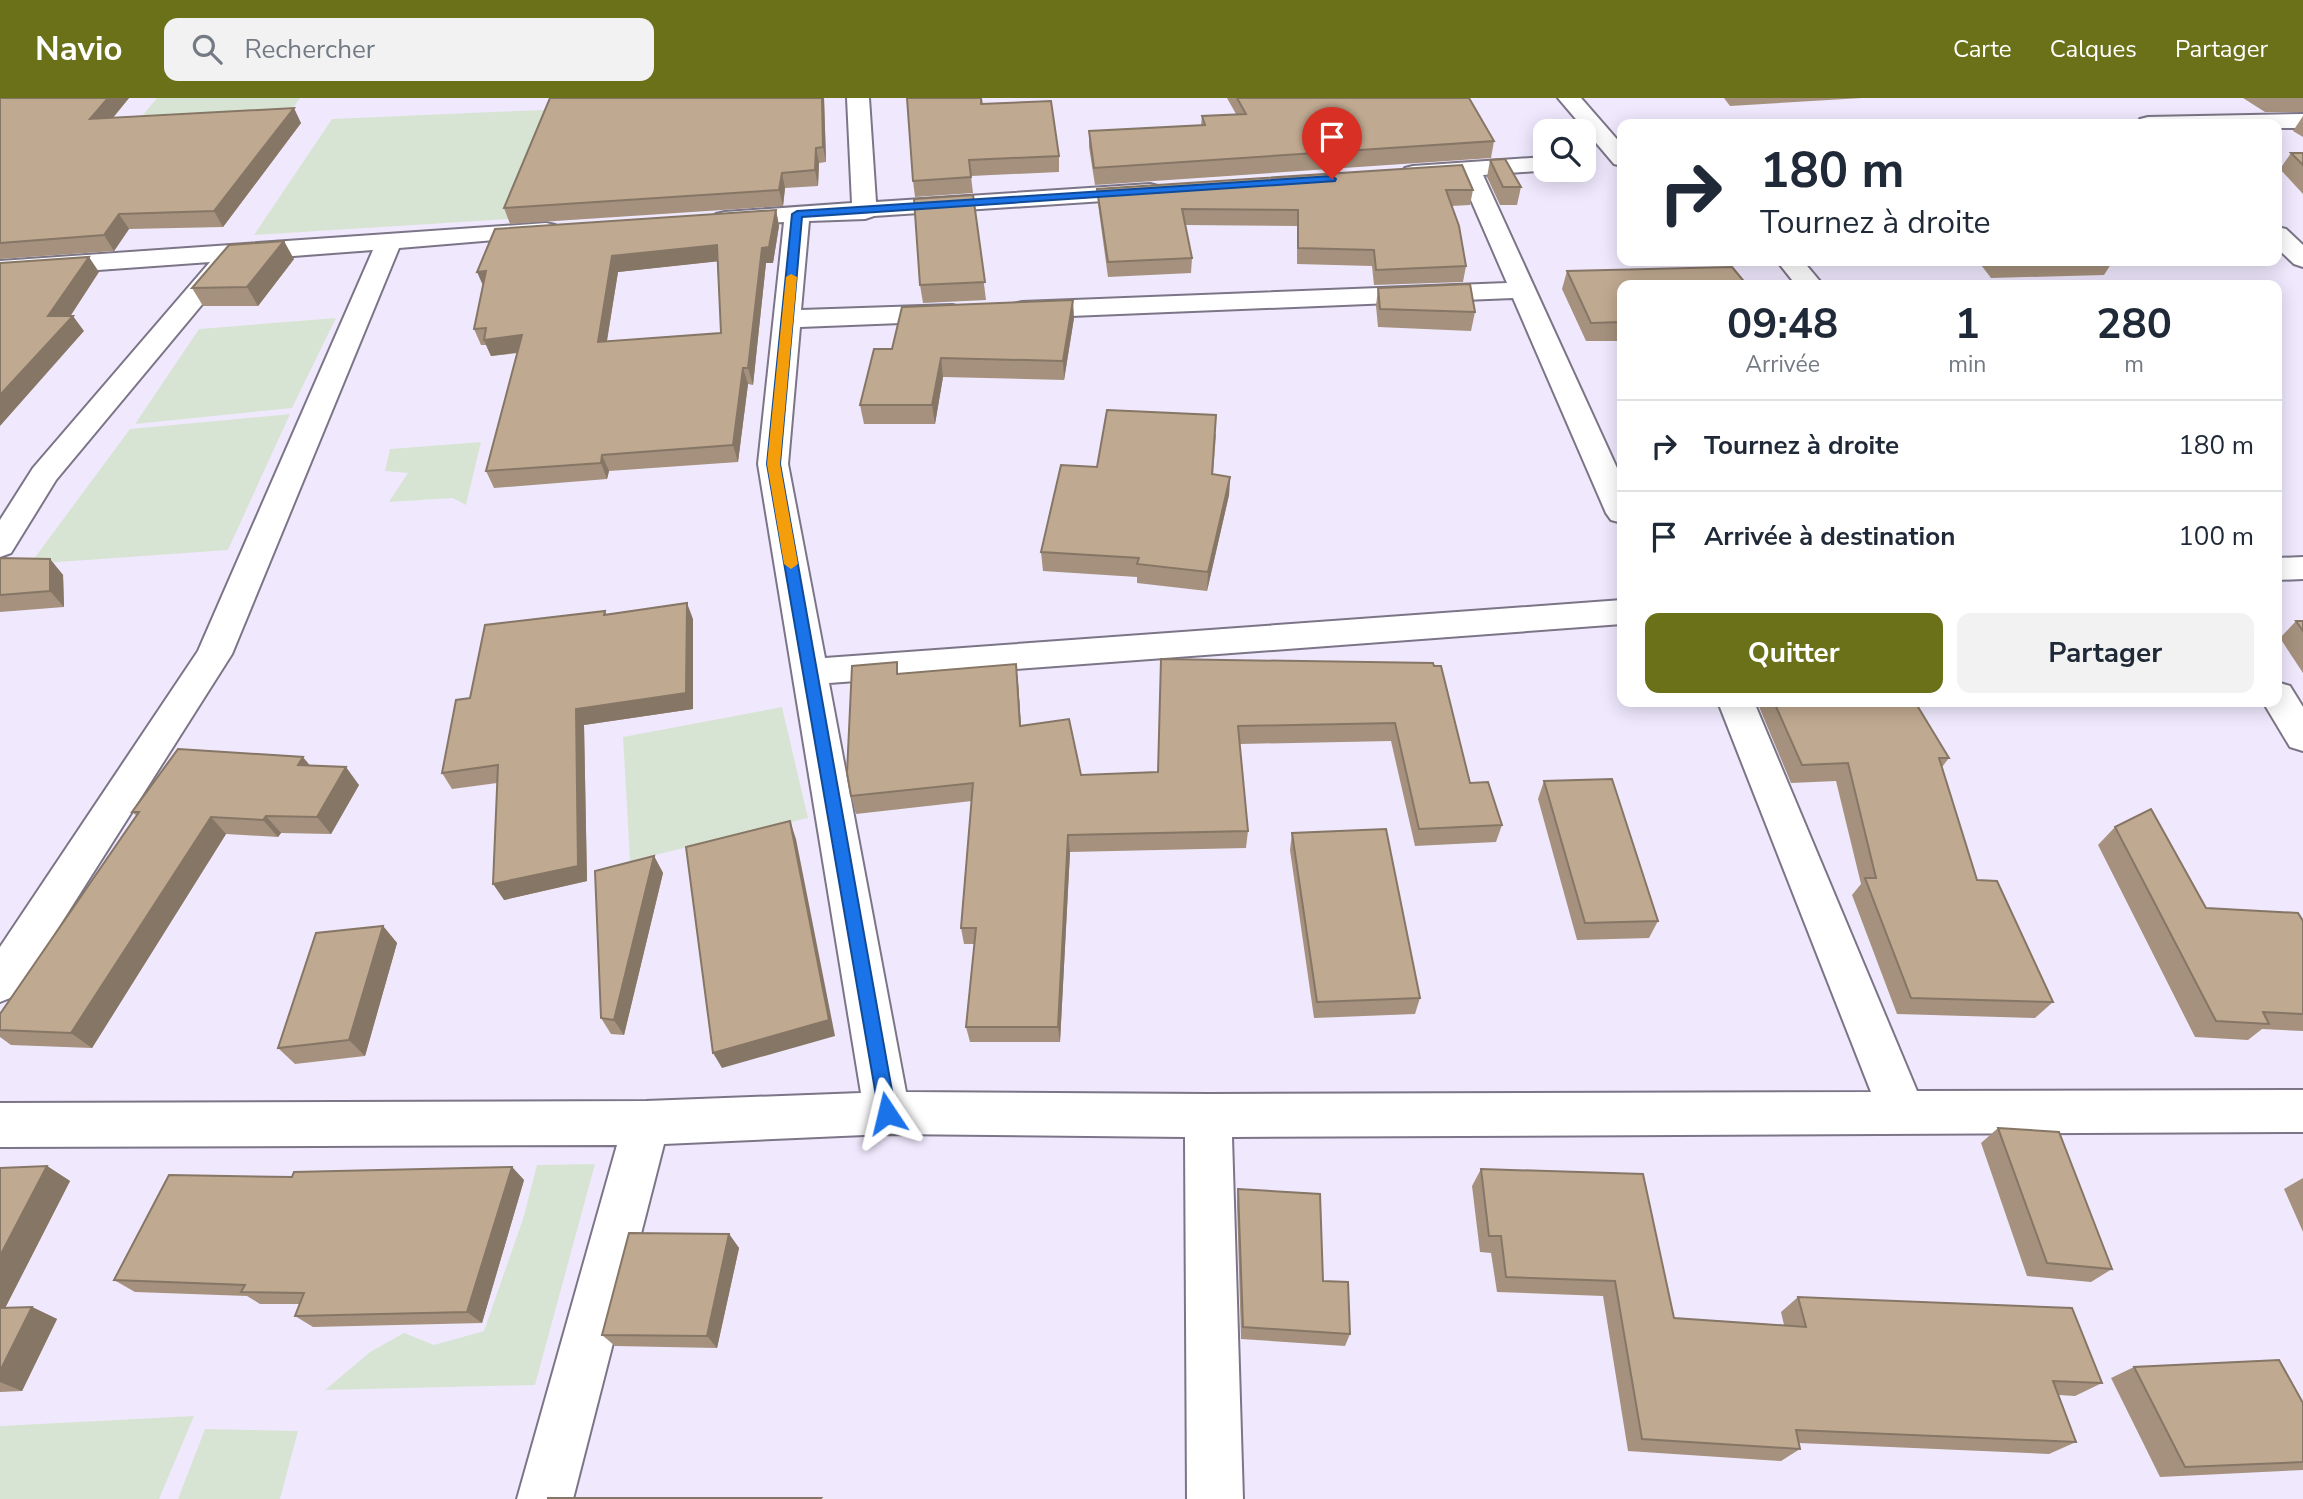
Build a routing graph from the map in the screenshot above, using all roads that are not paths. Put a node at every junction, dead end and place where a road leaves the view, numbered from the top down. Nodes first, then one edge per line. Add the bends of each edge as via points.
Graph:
1 (858, 98) edge
2 (1569, 98) edge
3 (2282, 121) edge
4 (2303, 121) edge
5 (1617, 154) edge
6 (1617, 160) edge
7 (1597, 161) dead end
8 (1533, 165) edge
9 (1469, 169) junction
10 (1387, 175) edge
11 (1167, 190) edge
12 (865, 212) junction
13 (797, 214) junction
14 (702, 220) edge
15 (566, 229) edge
16 (2282, 239) edge
17 (390, 240) junction
18 (231, 253) junction
19 (2303, 259) edge
20 (1794, 266) edge
21 (0, 268) edge
22 (1806, 280) edge
23 (1524, 290) junction
24 (787, 319) junction
25 (1617, 502) edge
26 (0, 546) edge
27 (2303, 568) edge
28 (2282, 569) edge
29 (1617, 612) edge
30 (810, 672) junction
31 (2282, 703) edge
32 (1738, 707) edge
33 (2303, 737) edge
34 (0, 983) edge
35 (1902, 1111) junction
36 (2303, 1111) edge
37 (887, 1113) junction
38 (1208, 1116) junction
39 (646, 1123) junction
40 (0, 1125) edge
41 (545, 1499) edge
42 (1216, 1499) edge

1 - 12 street
2 - 5 street
3 - 4 street
6 - 7 street
8 - 9 street
9 - 10 street
9 - 23 street
11 - 12 street
12 - 13 street
13 - 14 street
13 - 24 street
15 - 17 street
16 - 19 street
17 - 18 street
17 - 34 street via 215,654
18 - 21 street
18 - 26 street via 44,475
20 - 22 street
23 - 24 street
23 - 25 street
24 - 30 street via 773,464
27 - 28 street
29 - 30 street
30 - 37 street
31 - 33 street
32 - 35 street
35 - 36 street
35 - 38 street
37 - 38 street
37 - 39 street
38 - 42 street
39 - 40 street
39 - 41 street

